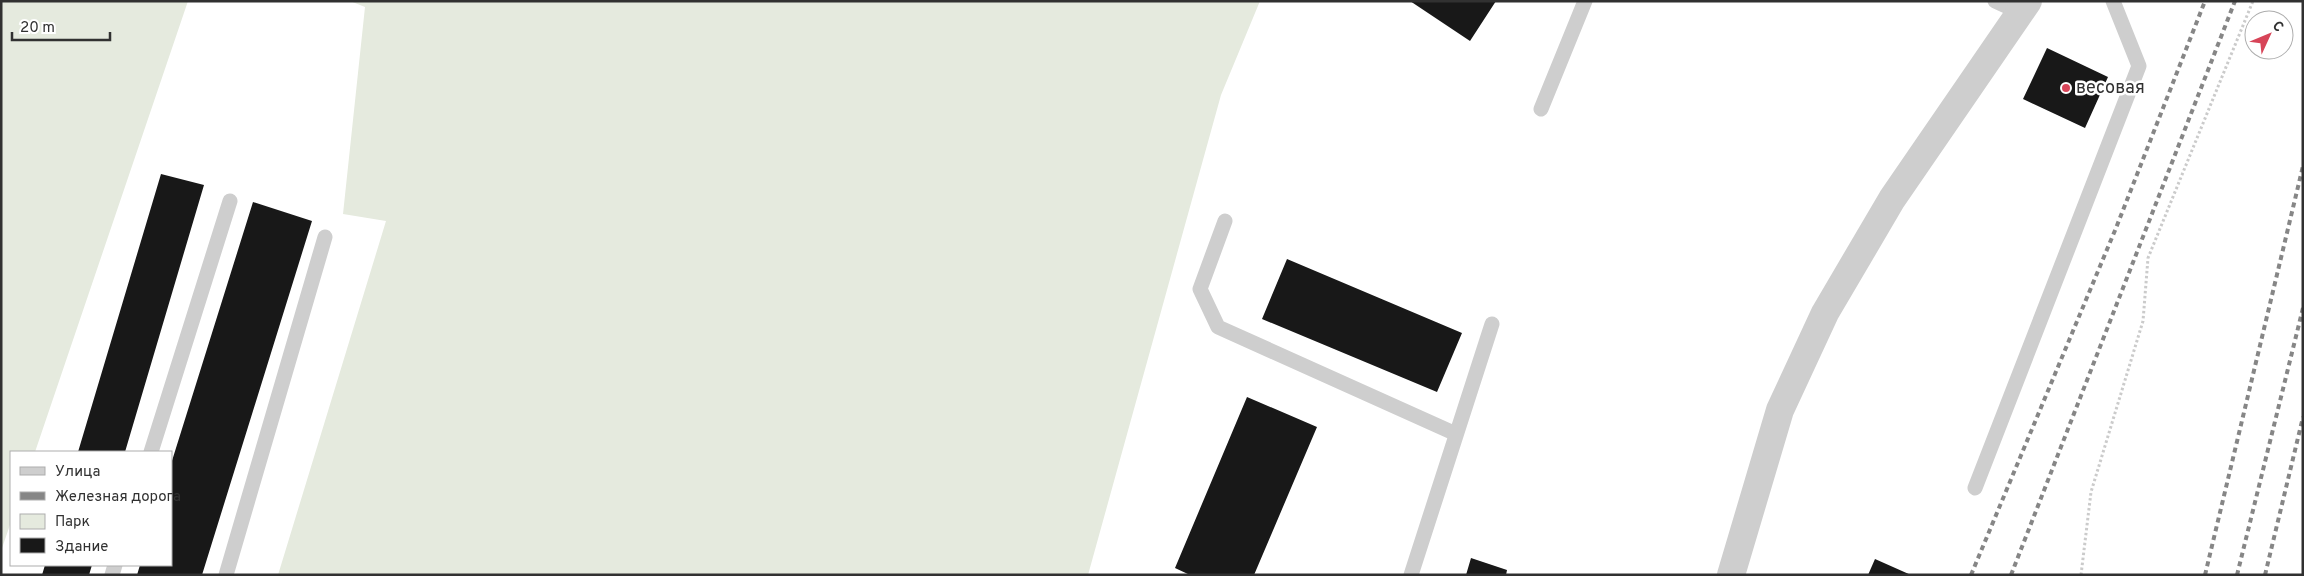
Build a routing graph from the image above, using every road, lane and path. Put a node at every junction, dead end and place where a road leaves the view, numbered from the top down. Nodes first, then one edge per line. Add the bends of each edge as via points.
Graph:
1 (1585, 1) edge
2 (1995, 1) edge
3 (2113, 1) edge
4 (2253, 1) edge
5 (2025, 7) edge
6 (1541, 109) dead end
7 (230, 201) dead end
8 (1225, 221) dead end
9 (325, 237) dead end
10 (1492, 324) dead end
11 (1456, 434) junction
12 (151, 451) edge
13 (1976, 488) dead end
14 (226, 575) edge
15 (1411, 575) edge
16 (1731, 575) edge
17 (2081, 575) edge

1 - 6 lane
2 - 5 lane
3 - 13 lane via 2139,66
4 - 17 path via 2148,258 2143,321 2090,492
5 - 16 street via 1892,199 1825,313 1780,410
7 - 12 lane
8 - 11 lane via 1200,290 1218,327
9 - 14 lane
10 - 11 lane
11 - 15 lane

